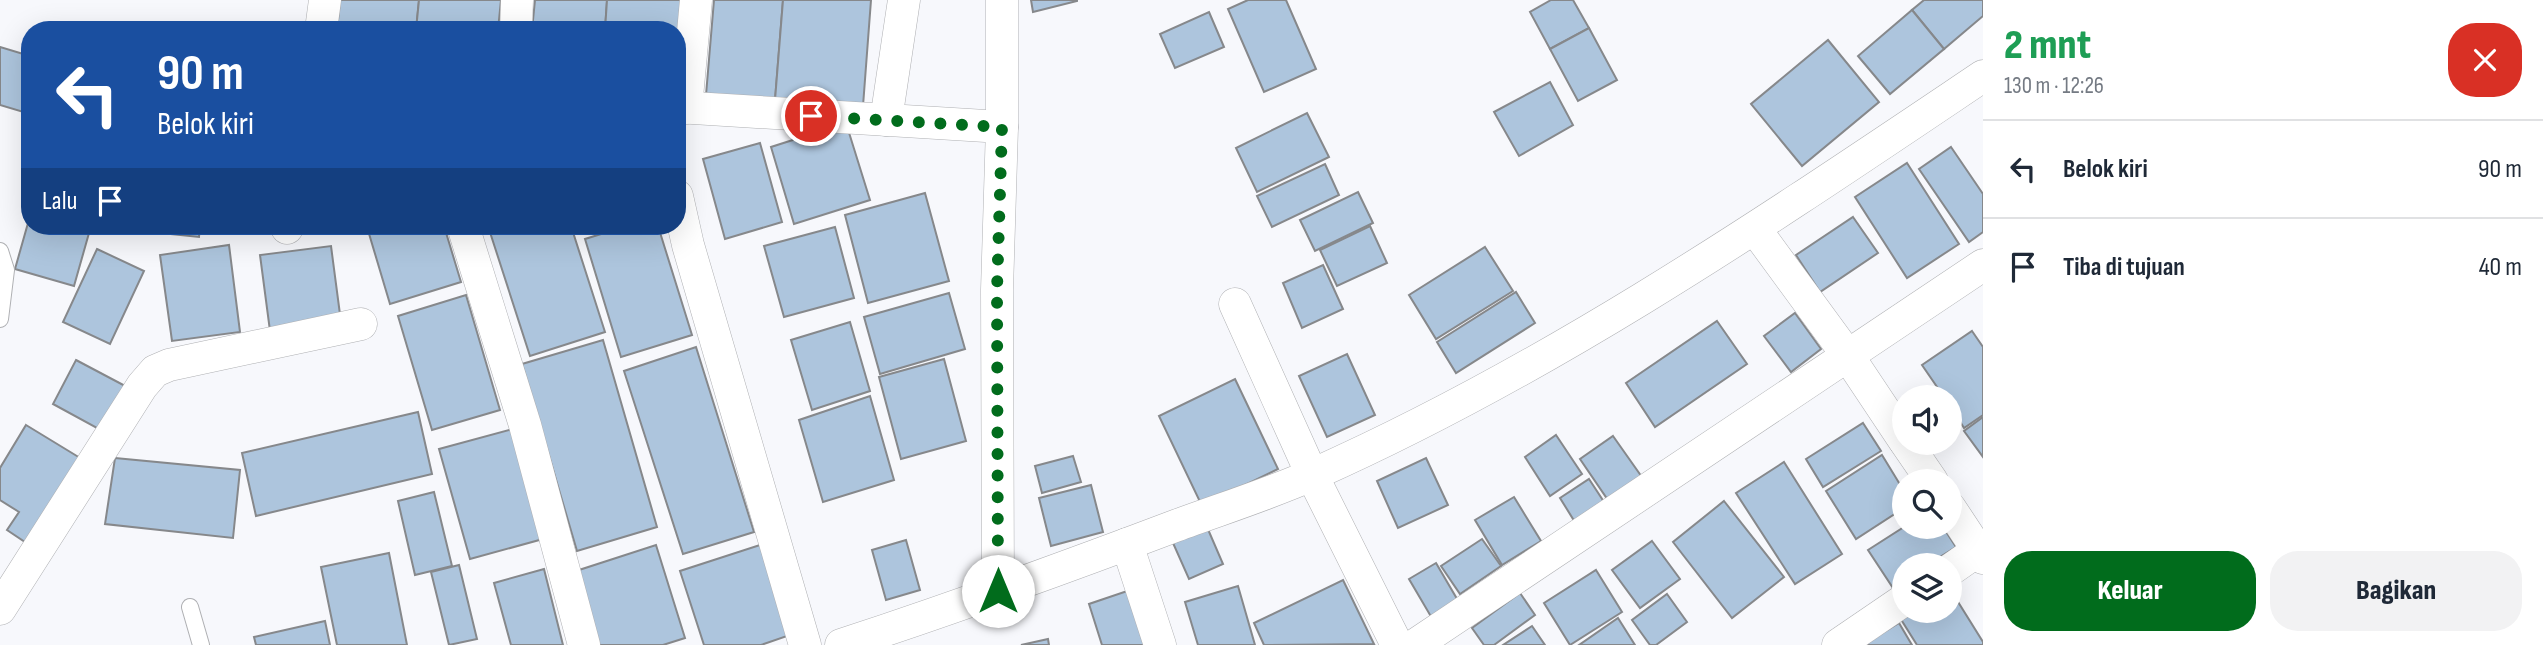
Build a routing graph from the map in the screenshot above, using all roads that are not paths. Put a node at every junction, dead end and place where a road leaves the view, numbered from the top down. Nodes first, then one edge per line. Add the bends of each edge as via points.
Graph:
1 (325, 0) edge
2 (517, 0) edge
3 (696, 0) edge
4 (904, 0) edge
5 (1002, 0) edge
6 (322, 21) edge
7 (516, 21) edge
8 (1983, 76) edge
9 (686, 77) edge
10 (686, 108) edge
11 (886, 120) junction
12 (1002, 127) junction
13 (1755, 229) junction
14 (466, 235) edge
15 (686, 235) edge
16 (0, 251) edge
17 (1983, 265) edge
18 (1235, 304) dead end
19 (0, 319) edge
20 (362, 324) dead end
21 (1848, 356) junction
22 (1892, 422) edge
23 (1312, 475) junction
24 (1962, 525) edge
25 (1127, 544) junction
26 (1981, 552) edge
27 (1962, 563) edge
28 (998, 591) junction
29 (190, 607) dead end
30 (1892, 608) edge
31 (0, 609) edge
32 (906, 635) edge
33 (201, 645) edge
34 (584, 645) edge
35 (805, 645) edge
36 (841, 645) edge
37 (1160, 645) edge
38 (1397, 645) edge
39 (1415, 645) edge
40 (1838, 645) edge

1 - 6 street
2 - 7 street
3 - 9 street
4 - 11 street
5 - 12 street
8 - 13 street
10 - 11 street
11 - 12 street
12 - 28 street via 997,290
13 - 21 street
13 - 23 street via 1511,375
14 - 34 street via 525,425
15 - 35 street
16 - 19 lane via 6,270
17 - 21 street
18 - 23 street
20 - 31 street via 155,371
21 - 22 street
21 - 39 street
23 - 25 street
23 - 38 street
24 - 26 street
25 - 28 street
25 - 37 street
26 - 27 street
28 - 32 street
29 - 33 lane
30 - 40 street
32 - 36 street

